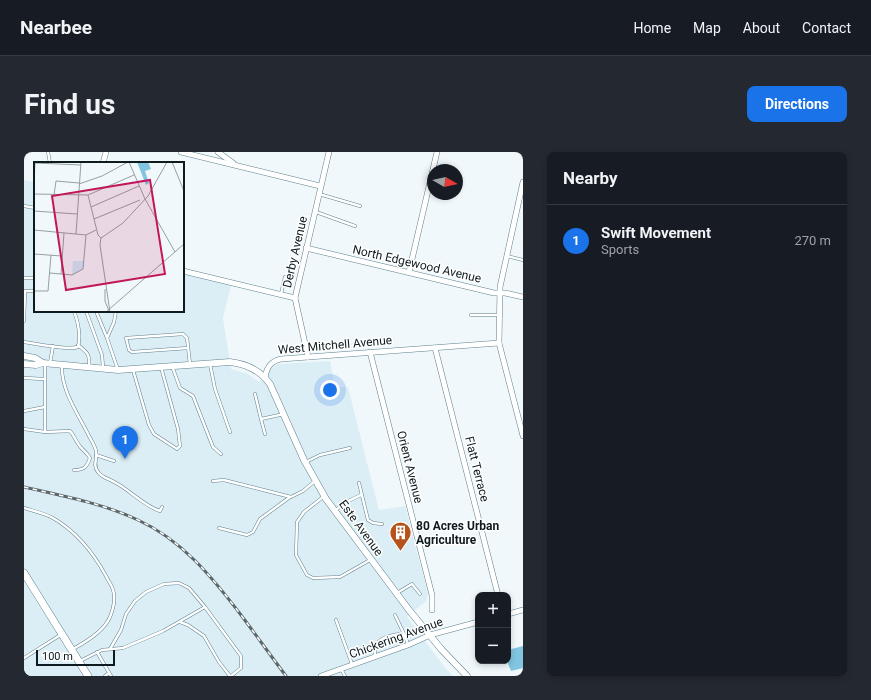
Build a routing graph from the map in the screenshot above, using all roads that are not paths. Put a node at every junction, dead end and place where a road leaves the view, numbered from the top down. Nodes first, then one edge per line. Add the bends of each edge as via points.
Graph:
1 (48, 152) edge
2 (106, 152) edge
3 (181, 152) edge
4 (218, 152) edge
5 (329, 152) edge
6 (437, 152) edge
7 (204, 154) edge
8 (50, 162) edge
9 (103, 162) edge
10 (237, 166) junction
11 (523, 182) edge
12 (320, 186) junction
13 (319, 194) junction
14 (24, 206) edge
15 (360, 206) dead end
16 (34, 208) edge
17 (314, 212) junction
18 (355, 226) dead end
19 (306, 248) junction
20 (507, 256) junction
21 (523, 260) edge
22 (184, 271) edge
23 (409, 272) junction
24 (286, 277) dead end
25 (34, 291) edge
26 (500, 293) junction
27 (281, 295) junction
28 (523, 297) edge
29 (295, 298) junction
30 (74, 312) edge
31 (86, 312) edge
32 (96, 312) edge
33 (116, 312) edge
34 (471, 315) dead end
35 (499, 315) junction
36 (24, 321) edge
37 (107, 338) junction
38 (24, 342) edge
39 (499, 343) junction
40 (78, 345) junction
41 (53, 346) junction
42 (188, 348) junction
43 (435, 348) junction
44 (370, 352) junction
45 (24, 356) edge
46 (308, 356) junction
47 (46, 363) junction
48 (210, 363) junction
49 (24, 364) edge
50 (190, 364) junction
51 (62, 365) junction
52 (172, 366) junction
53 (161, 367) junction
54 (89, 368) junction
55 (132, 369) junction
56 (103, 370) junction
57 (118, 370) junction
58 (265, 376) junction
59 (24, 378) edge
60 (44, 379) junction
61 (254, 394) dead end
62 (45, 407) junction
63 (24, 411) edge
64 (284, 414) junction
65 (261, 419) junction
66 (24, 429) edge
67 (45, 432) junction
68 (230, 432) dead end
69 (265, 434) dead end
70 (523, 436) edge
71 (350, 448) dead end
72 (221, 454) dead end
73 (96, 455) junction
74 (114, 461) dead end
75 (305, 462) junction
76 (74, 470) dead end
77 (214, 481) dead end
78 (315, 481) junction
79 (359, 483) dead end
80 (324, 496) junction
81 (361, 496) junction
82 (291, 497) junction
83 (162, 507) dead end
84 (24, 508) edge
85 (335, 511) junction
86 (382, 524) dead end
87 (219, 528) dead end
88 (371, 560) junction
89 (24, 572) edge
90 (497, 592) edge
91 (396, 593) junction
92 (420, 594) dead end
93 (205, 607) junction
94 (432, 610) dead end
95 (523, 610) edge
96 (511, 613) edge
97 (395, 614) dead end
98 (336, 620) dead end
99 (180, 622) junction
100 (475, 623) edge
101 (62, 634) junction
102 (430, 635) junction
103 (405, 636) junction
104 (408, 645) junction
105 (110, 649) junction
106 (72, 650) junction
107 (97, 652) junction
108 (375, 656) junction
109 (24, 658) edge
110 (79, 662) junction
111 (352, 665) junction
112 (341, 669) junction
113 (110, 675) edge
114 (88, 676) edge
115 (105, 676) edge
116 (231, 676) edge
117 (321, 676) edge
118 (345, 676) edge
119 (467, 676) edge

1 - 8 lane
2 - 9 street
3 - 7 street
4 - 10 street
5 - 12 street, Derby Avenue
6 - 23 street
7 - 10 street
10 - 12 street
11 - 20 street
12 - 13 street, Derby Avenue
13 - 15 lane
13 - 17 street, Derby Avenue
14 - 16 lane
17 - 18 lane
17 - 19 street, Derby Avenue
19 - 23 street, North Edgewood Avenue
19 - 29 street, Derby Avenue
20 - 21 lane
20 - 26 street
22 - 27 street
23 - 26 street, North Edgewood Avenue
24 - 27 lane
25 - 36 lane via 25,292
26 - 28 street, North Edgewood Avenue
26 - 35 street
27 - 29 street
29 - 46 street, Derby Avenue
30 - 40 lane via 80,340
31 - 56 lane via 102,355
32 - 37 lane
33 - 37 lane
34 - 35 lane
35 - 39 street
37 - 57 lane
38 - 41 lane
39 - 43 street, West Mitchell Avenue
39 - 70 street
40 - 41 lane via 74,349
40 - 54 lane via 88,353
41 - 47 lane
42 - 42 lane via 188,338 183,334 126,338 132,352
42 - 50 lane
43 - 44 street, West Mitchell Avenue
43 - 90 street, Flatt Terrace
44 - 46 street, West Mitchell Avenue
44 - 94 street, Orient Avenue via 432,595
45 - 47 street
46 - 58 street, West Mitchell Avenue via 274,361 268,367
47 - 49 street
47 - 51 street
47 - 60 lane
48 - 50 street
48 - 58 street via 237,363 251,367
48 - 68 lane via 215,389
50 - 52 street
51 - 54 street
51 - 73 lane via 67,392
52 - 53 street
52 - 72 lane via 180,388 193,396 213,447
53 - 55 street
53 - 55 lane via 178,429 180,446 177,449 154,434
54 - 56 street
55 - 57 street
56 - 57 street
58 - 64 street, Este Avenue
59 - 60 lane
60 - 62 lane
61 - 65 lane
62 - 63 lane
62 - 67 lane
64 - 65 lane
64 - 75 street, Este Avenue
65 - 69 lane
66 - 67 lane
67 - 76 lane via 70,431 75,436 78,444 90,458 86,467
71 - 75 lane via 320,455
73 - 74 lane
73 - 83 lane via 97,472 155,509 160,511
75 - 78 street, Este Avenue
77 - 82 lane via 224,480
78 - 80 street, Este Avenue
78 - 82 lane
79 - 81 lane
80 - 85 street, Este Avenue
80 - 88 lane via 304,512 298,522 296,555 307,575 313,578 340,577
81 - 85 lane via 344,503
81 - 86 lane via 368,520 373,524
82 - 87 lane via 260,519 253,532 247,535
84 - 106 lane via 51,517 70,530 86,545 113,590 110,618 97,632
85 - 88 street, Este Avenue
88 - 91 street, Este Avenue
89 - 101 main road
91 - 92 lane via 412,584
91 - 102 street, Este Avenue
93 - 99 lane
93 - 105 lane via 189,588 179,583 164,584 146,592 135,601
93 - 116 lane via 241,656 241,668
95 - 96 street
97 - 103 lane
98 - 111 lane
99 - 105 lane via 124,648
99 - 116 lane via 204,636 219,662
100 - 102 street, Chickering Avenue
101 - 106 main road
101 - 109 lane
102 - 104 street, Chickering Avenue
102 - 119 street, Este Avenue
103 - 104 lane
103 - 108 lane via 398,634 382,638 377,643
104 - 108 street, Chickering Avenue
105 - 107 lane
106 - 110 main road
107 - 110 lane
107 - 113 lane
108 - 111 street, Chickering Avenue
110 - 114 main road
111 - 112 street, Chickering Avenue
112 - 117 street, Chickering Avenue
112 - 118 lane
113 - 115 lane

